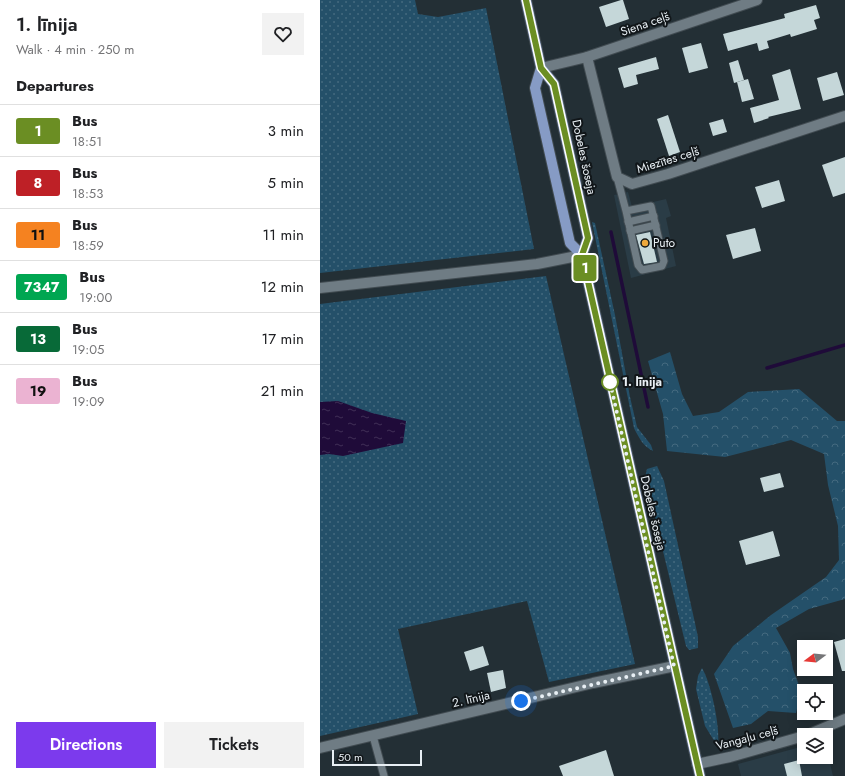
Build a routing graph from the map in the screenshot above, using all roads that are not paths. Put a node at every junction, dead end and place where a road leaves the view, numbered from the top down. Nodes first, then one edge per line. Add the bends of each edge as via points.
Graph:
1 (526, 0) edge
2 (757, 0) edge
3 (587, 57) junction
4 (541, 68) junction
5 (845, 116) edge
6 (617, 177) junction
7 (626, 211) junction
8 (654, 216) junction
9 (628, 222) junction
10 (656, 225) junction
11 (630, 231) junction
12 (582, 255) junction
13 (320, 288) edge
14 (674, 666) junction
15 (845, 719) edge
16 (822, 728) edge
17 (373, 736) junction
18 (797, 737) edge
19 (320, 748) edge
20 (697, 764) junction
21 (384, 776) edge
22 (700, 776) edge

1 - 4 main road, Dobeles šoseja
2 - 3 street, Siena ceļš
3 - 4 street, Siena ceļš
3 - 6 street
4 - 12 main road, Dobeles šoseja via 554,84 588,238
4 - 12 main road, Dobeles šoseja via 535,88 570,243
5 - 6 street, Miezītes ceļš via 632,184
6 - 7 lane
7 - 8 lane via 651,206
7 - 9 lane
8 - 9 lane
8 - 10 lane
9 - 11 lane
10 - 11 lane
10 - 11 lane via 654,234 659,258 664,261 662,266 646,270 642,270 638,265 638,252
12 - 13 street via 537,264
12 - 14 main road, Dobeles šoseja
14 - 17 street, 2. līnija
14 - 20 main road, Dobeles šoseja
15 - 16 street, Vangaļu ceļš
17 - 19 street, 2. līnija
17 - 21 lane
18 - 20 street, Vangaļu ceļš
20 - 22 main road, Dobeles šoseja

